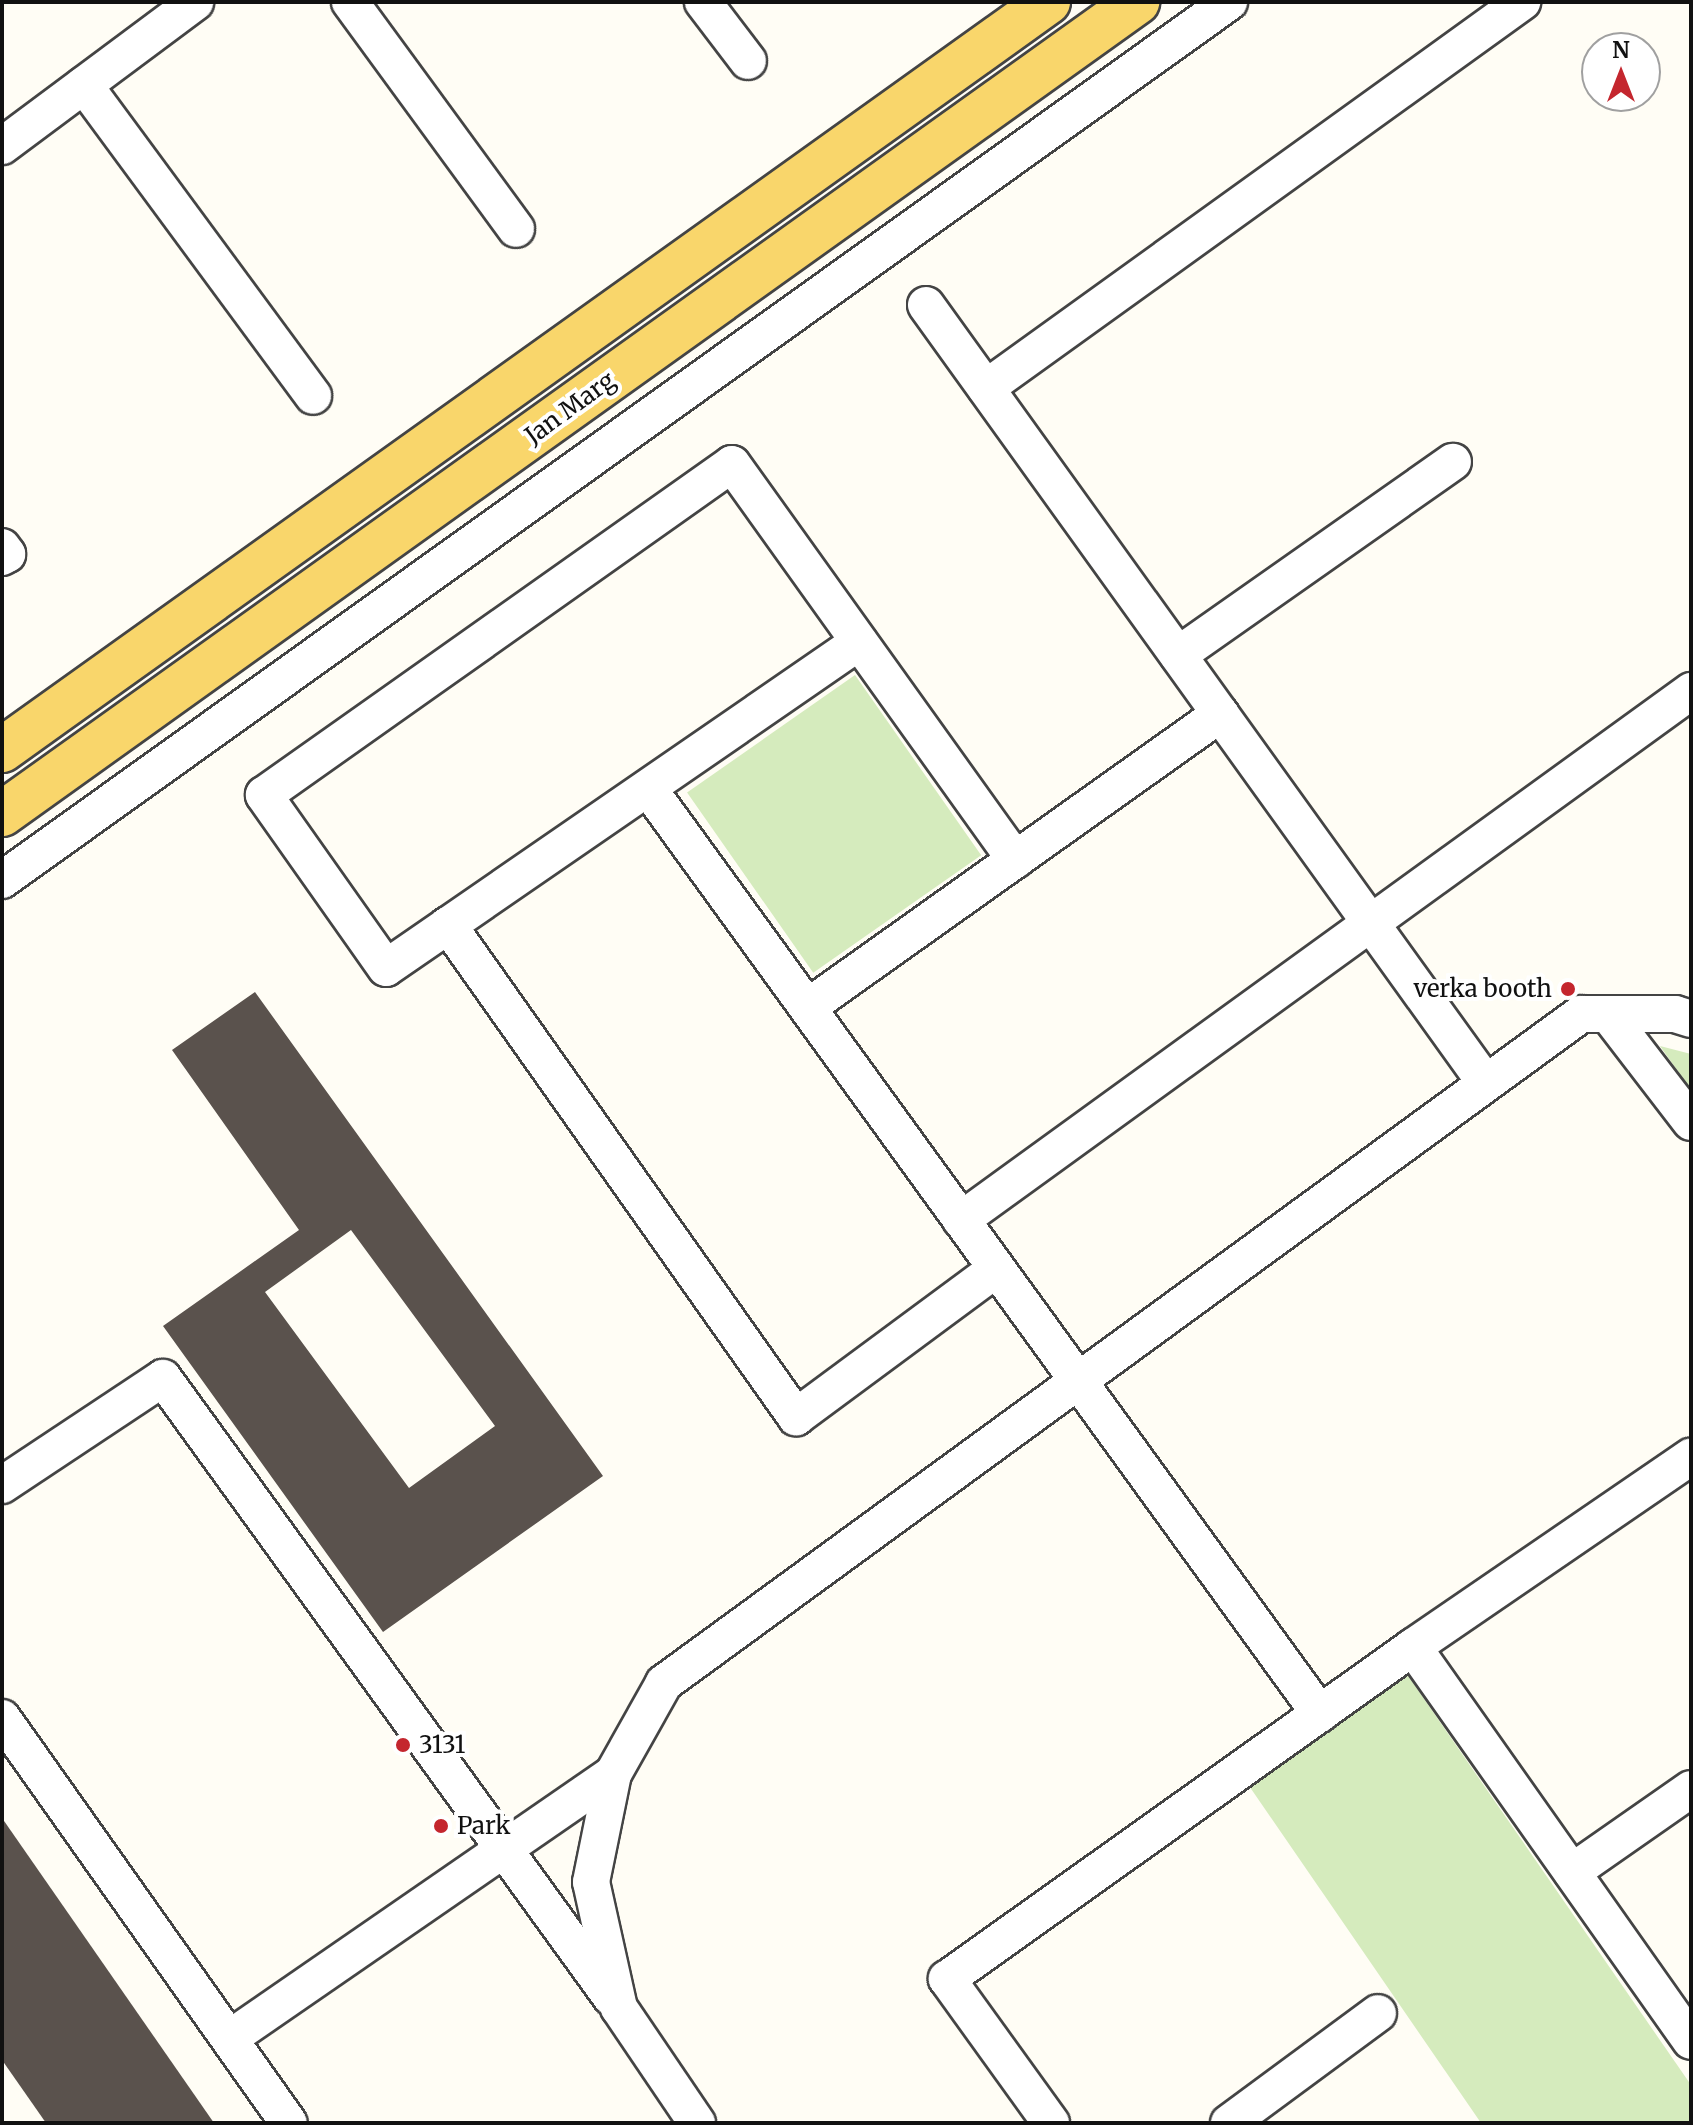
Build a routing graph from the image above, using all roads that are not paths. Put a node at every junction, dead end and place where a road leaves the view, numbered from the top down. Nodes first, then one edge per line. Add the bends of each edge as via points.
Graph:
1 (195, 2) edge
2 (350, 2) edge
3 (703, 2) edge
4 (1048, 2) edge
5 (1137, 2) edge
6 (1229, 2) edge
7 (1522, 2) edge
8 (748, 61) dead end
9 (84, 85) junction
10 (2, 146) edge
11 (516, 229) dead end
12 (926, 305) dead end
13 (986, 388) junction
14 (313, 396) dead end
15 (1453, 462) dead end
16 (2, 547) edge
17 (2, 557) edge
18 (859, 642) junction
19 (1178, 655) junction
20 (1691, 691) edge
21 (1220, 714) junction
22 (2, 750) edge
23 (648, 788) junction
24 (2, 814) edge
25 (1015, 860) junction
26 (2, 880) edge
27 (1369, 921) junction
28 (448, 925) junction
29 (808, 1007) junction
30 (1608, 1014) junction
31 (1691, 1019) edge
32 (1485, 1082) junction
33 (1691, 1122) edge
34 (961, 1220) junction
35 (996, 1269) junction
36 (1076, 1381) junction
37 (1691, 1457) edge
38 (2, 1485) edge
39 (1413, 1647) junction
40 (1320, 1714) junction
41 (2, 1718) edge
42 (613, 1774) junction
43 (1691, 1789) edge
44 (504, 1849) junction
45 (1572, 1872) junction
46 (619, 2008) junction
47 (1378, 2013) dead end
48 (230, 2038) junction
49 (1691, 2041) edge
50 (289, 2123) edge
51 (697, 2123) edge
52 (1051, 2123) edge
53 (1229, 2123) edge

1 - 9 street
2 - 11 street
3 - 8 street
4 - 22 main road
5 - 24 main road, Jan Marg
6 - 26 street
7 - 13 street
9 - 10 street
9 - 14 street
12 - 13 street
13 - 19 street
15 - 19 street
16 - 17 street via 7,554
18 - 23 street
18 - 25 street
18 - 28 street via 732,464 264,795 386,968
19 - 21 street
20 - 27 street
21 - 25 street
21 - 27 street
23 - 28 street
23 - 29 street
25 - 29 street
27 - 32 street
27 - 34 street
28 - 35 street via 796,1417
29 - 34 street
30 - 31 street via 1675,1014
30 - 32 street via 1581,1014
30 - 33 street
32 - 36 street
34 - 35 street
35 - 36 street
36 - 40 street
36 - 42 street via 664,1683
37 - 39 street
38 - 44 street via 163,1378
39 - 40 street
39 - 45 street
40 - 52 street via 947,1979
41 - 48 street
42 - 44 street
42 - 46 street via 591,1882
43 - 45 street
44 - 46 street
44 - 48 street
45 - 49 street
46 - 51 street
47 - 53 street
48 - 50 street

